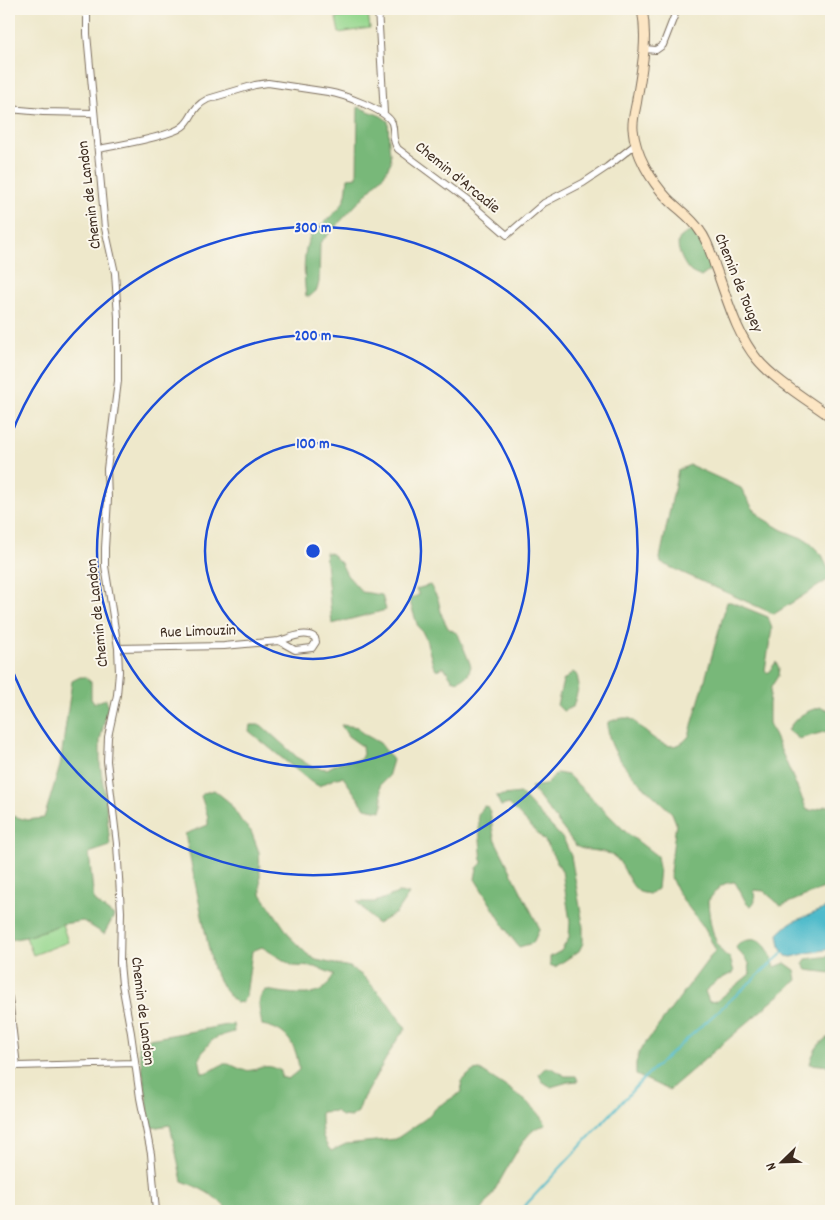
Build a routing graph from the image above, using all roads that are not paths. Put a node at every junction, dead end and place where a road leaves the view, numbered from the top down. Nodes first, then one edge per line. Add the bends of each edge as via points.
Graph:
1 (87, 9) edge
2 (378, 9) edge
3 (642, 9) edge
4 (677, 9) edge
5 (645, 49) junction
6 (9, 109) edge
7 (94, 113) junction
8 (384, 114) junction
9 (636, 144) junction
10 (98, 149) junction
11 (831, 417) edge
12 (280, 641) junction
13 (118, 648) junction
14 (9, 998) edge
15 (135, 1063) junction
16 (156, 1211) edge

1 - 7 street, Chemin de Landon
2 - 8 street
3 - 5 street
4 - 5 street via 663,45 656,50
5 - 9 street via 633,128
6 - 7 street
7 - 10 street, Chemin de Landon
8 - 9 street, Chemin d'Arcadie via 392,122 394,143 398,149 507,235 544,203 583,183
8 - 10 street via 338,94 256,85 200,103 186,122 174,131
9 - 11 street, Chemin de Tougey via 661,191 701,232 746,344 772,373
10 - 13 street, Chemin de Landon via 118,317 118,381 107,469 105,548
12 - 12 street, Rue Limouzin via 295,650 312,648 316,642 310,635
12 - 13 street, Rue Limouzin via 224,646
13 - 15 street, Chemin de Landon via 117,695 108,737 107,761 117,844 120,963
14 - 15 street via 17,1066
15 - 16 street, Chemin de Landon via 152,1154

